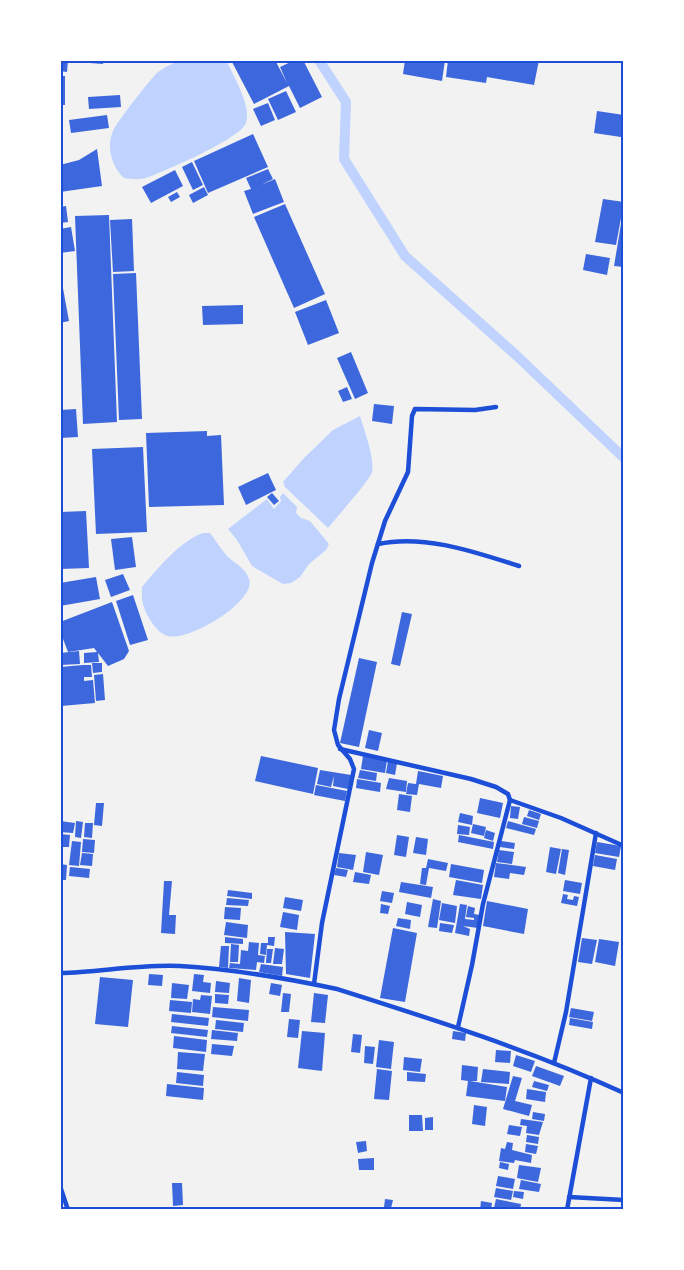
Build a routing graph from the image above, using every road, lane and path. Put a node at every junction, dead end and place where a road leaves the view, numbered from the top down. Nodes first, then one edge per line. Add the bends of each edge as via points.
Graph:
1 (496, 407) dead end
2 (378, 544) junction
3 (519, 566) dead end
4 (340, 749) junction
5 (510, 800) junction
6 (596, 833) junction
7 (624, 846) edge
8 (60, 974) edge
9 (314, 984) junction
10 (458, 1027) junction
11 (554, 1063) junction
12 (591, 1078) junction
13 (624, 1093) edge
14 (60, 1186) edge
15 (569, 1197) junction
16 (624, 1200) edge
17 (68, 1210) edge
18 (567, 1210) edge

1 - 2 street via 415,409 408,472
2 - 3 street via 398,540 455,548
2 - 4 street via 339,699 334,730
4 - 5 street via 471,779 496,787 508,794
4 - 9 street via 354,769 322,924
5 - 6 street
5 - 10 street via 483,904
6 - 7 street
6 - 11 street
8 - 9 street via 180,966
9 - 10 street
10 - 11 street
11 - 12 street
12 - 13 street
12 - 15 street
14 - 17 street
15 - 16 street
15 - 18 street

